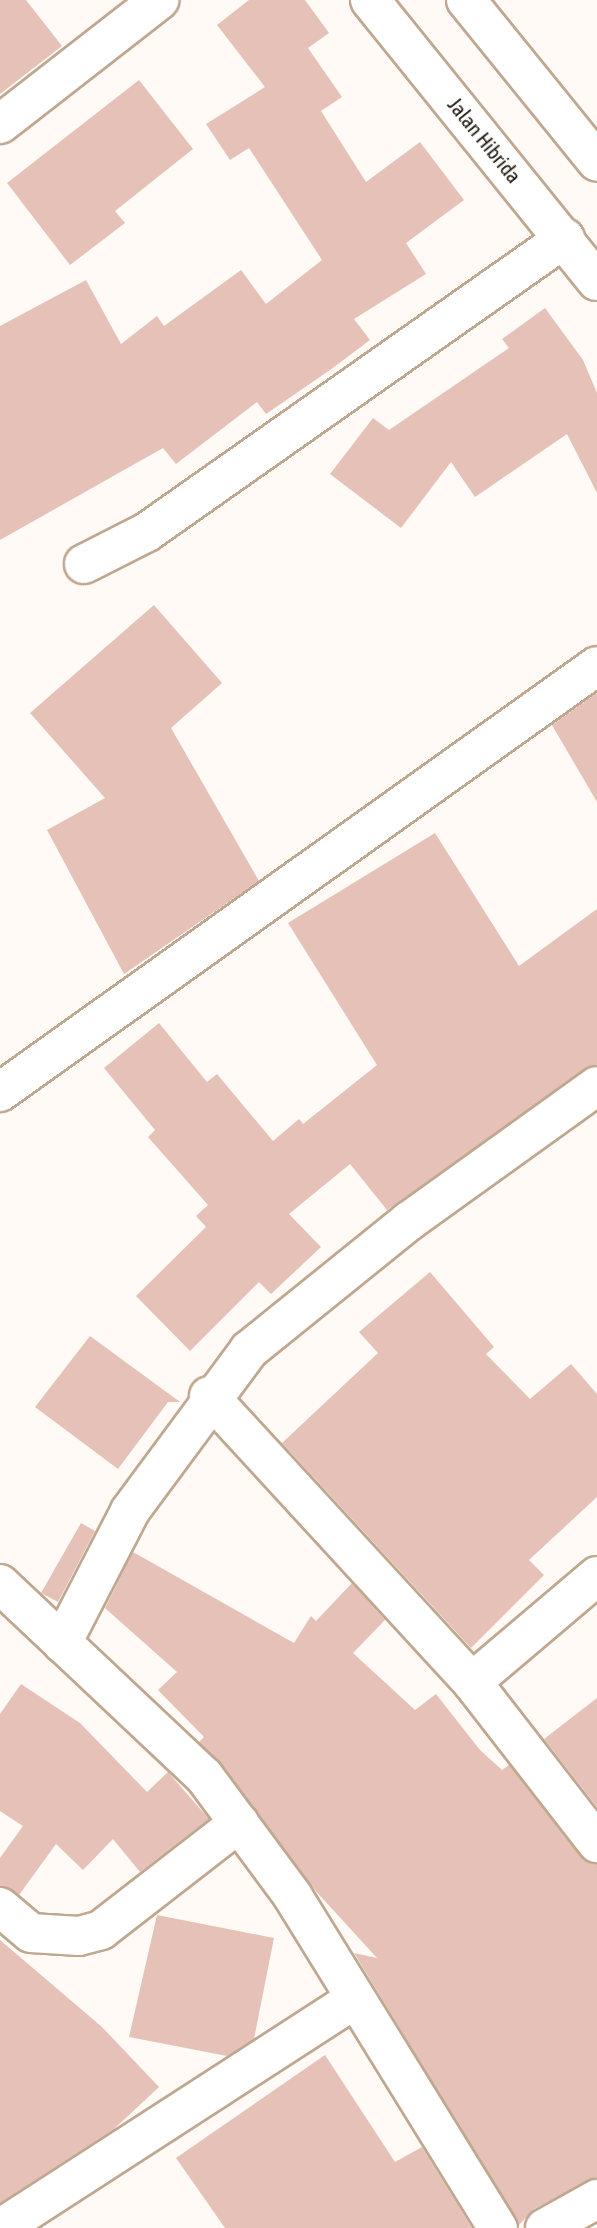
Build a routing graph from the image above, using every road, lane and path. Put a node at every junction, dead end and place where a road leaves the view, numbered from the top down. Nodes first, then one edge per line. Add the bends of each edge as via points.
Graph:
1 (159, 0) edge
2 (370, 0) edge
3 (466, 0) edge
4 (0, 124) edge
5 (597, 162) edge
6 (565, 238) junction
7 (597, 281) edge
8 (84, 564) dead end
9 (597, 666) edge
10 (597, 1086) edge
11 (0, 1092) edge
12 (209, 1396) junction
13 (597, 1576) edge
14 (0, 1584) edge
15 (62, 1643) junction
16 (472, 1682) junction
17 (239, 1823) junction
18 (597, 1843) edge
19 (0, 1907) edge
20 (355, 1999) junction
21 (597, 2199) edge
22 (1, 2228) edge
23 (498, 2228) edge
24 (545, 2228) edge

1 - 4 street
2 - 6 street, Jalan Hibrida
3 - 5 street
6 - 7 street, Jalan Hibrida
6 - 8 street via 147,532
9 - 11 street
10 - 12 street via 299,1308 249,1350
12 - 15 street via 130,1511
12 - 16 street
13 - 16 street
14 - 15 street
15 - 17 street via 195,1766
16 - 18 street
17 - 19 street via 101,1930 79,1936 31,1933
17 - 20 street
20 - 22 street
20 - 23 street
21 - 24 street

